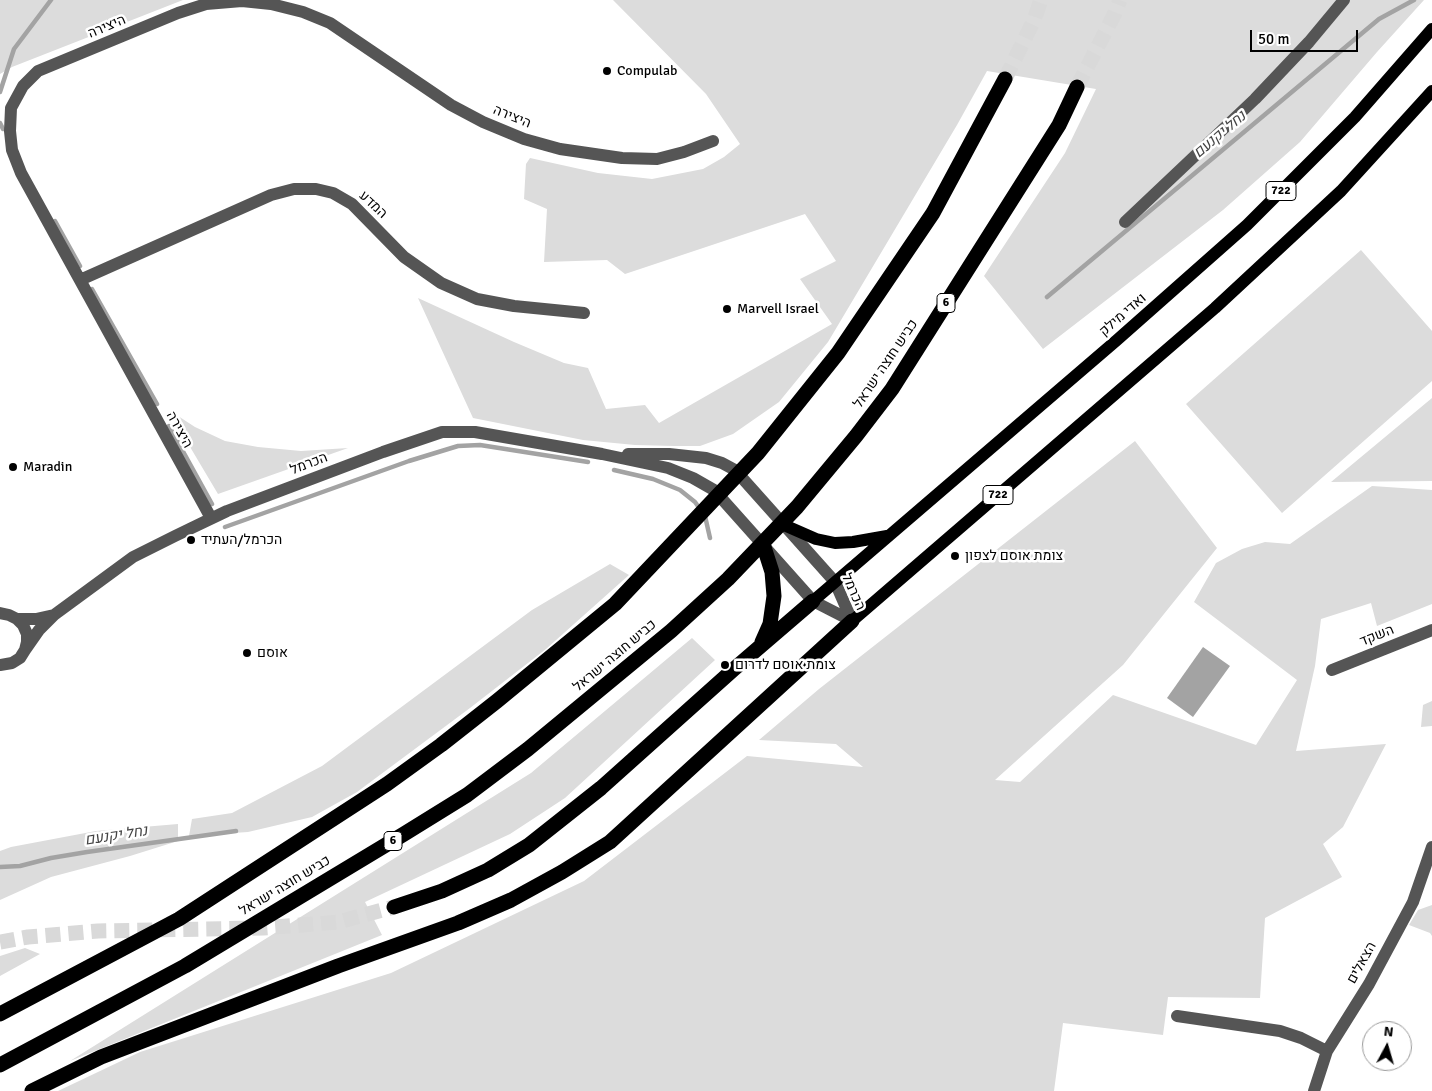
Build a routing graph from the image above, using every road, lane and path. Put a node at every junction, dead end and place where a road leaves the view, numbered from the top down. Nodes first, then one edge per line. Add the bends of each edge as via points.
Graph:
1 (1344, 0) edge
2 (1432, 29) edge
3 (1005, 79) tunnel mouth
4 (1077, 87) tunnel mouth
5 (1432, 91) edge
6 (713, 142) dead end
7 (1125, 222) dead end
8 (80, 280) junction
9 (584, 313) dead end
10 (602, 454) junction
11 (211, 518) junction
12 (784, 525) junction
13 (892, 535) junction
14 (764, 547) junction
15 (835, 582) junction
16 (813, 601) junction
17 (0, 614) edge
18 (54, 616) junction
19 (17, 619) junction
20 (852, 621) junction
21 (1432, 630) edge
22 (759, 648) junction
23 (25, 650) junction
24 (0, 665) edge
25 (1332, 670) dead end
26 (1432, 847) edge
27 (394, 908) tunnel mouth
28 (0, 1014) edge
29 (1177, 1016) dead end
30 (1327, 1051) junction
31 (0, 1065) edge
32 (32, 1091) edge
33 (1314, 1091) edge

1 - 7 street via 1256,99
2 - 13 main road, ואדי מילק / 722 via 1355,117 1247,225
3 - 28 highway, כביש חוצה ישראל via 932,214 838,353 748,464 615,604 497,701 387,784 179,919
4 - 31 highway, כביש חוצה ישראל / 6 via 1058,125 892,389 797,507 728,579 671,631 467,795 185,966
5 - 20 main road, 722 via 1341,191 1215,308
6 - 8 street, היצירה via 657,159 622,158 524,139 451,105 330,24 303,12 242,1 206,4 38,71 23,86 11,108 12,150 21,173
8 - 9 street, המדע via 271,195 294,189 316,189 333,193 352,204 404,257 441,283 477,299
8 - 11 street, היצירה
10 - 11 street, הכרמל via 475,432 442,432
10 - 12 street, הכרמל via 690,455 722,463 743,478
10 - 14 street, הכרמל via 668,468 704,484 718,495
11 - 18 street, הכרמל via 133,557
12 - 13 main road via 834,543
12 - 15 street, הכרמל
13 - 15 main road, ואדי מילק / 722
14 - 16 street, הכרמל
14 - 22 highway via 772,572 773,611
15 - 16 main road, ואדי מילק / 722
15 - 20 street, הכרמל
16 - 20 street, הכרמל
16 - 22 highway
17 - 19 street, הכרמל
18 - 19 street, הכרמל
18 - 23 street, הכרמל
19 - 23 street via 26,634
20 - 32 highway via 610,842 562,872 511,900 458,923 101,1057
21 - 25 street, השקד
22 - 27 highway via 601,788 529,845 488,870
23 - 24 street, הכרמל via 12,663
26 - 30 street, הצאלים via 1413,902 1369,984
29 - 30 street via 1280,1031
30 - 33 street, הצאלים

